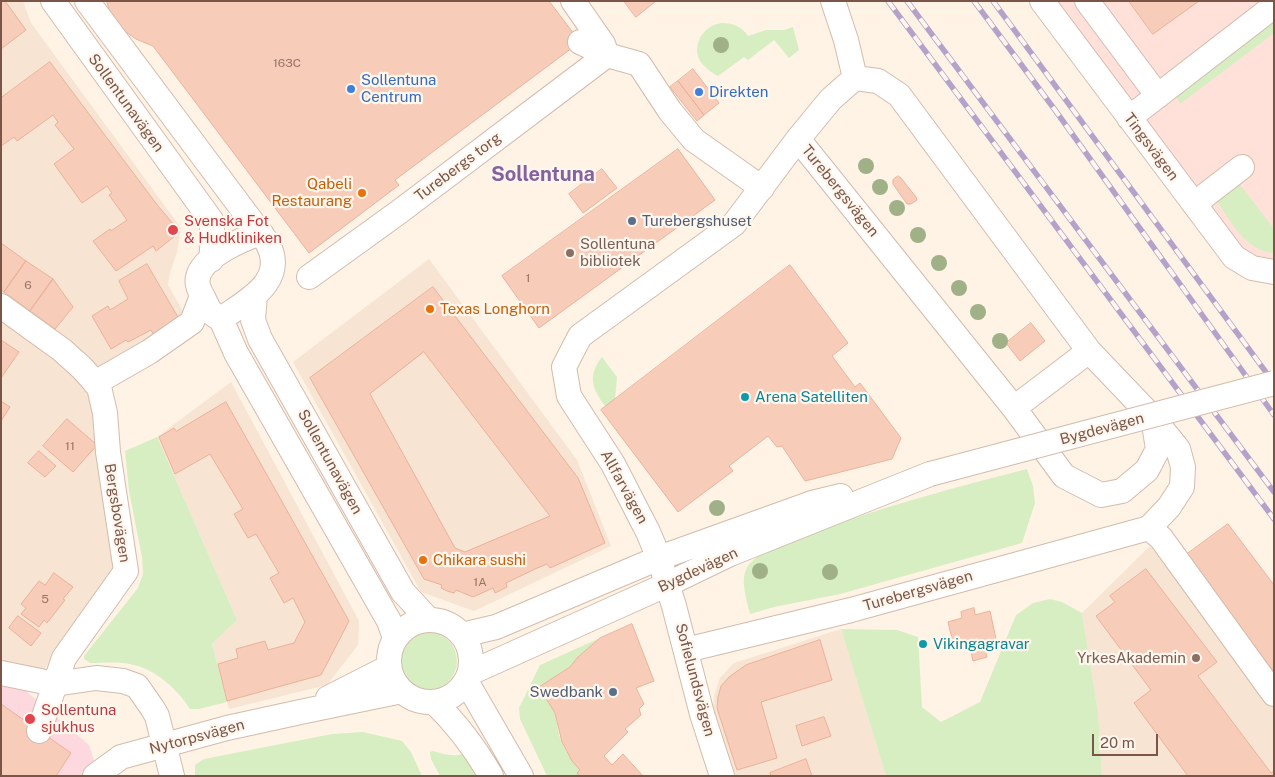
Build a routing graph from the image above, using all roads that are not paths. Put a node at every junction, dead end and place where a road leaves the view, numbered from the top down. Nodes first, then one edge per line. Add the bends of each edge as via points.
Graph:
1 (53, 1) edge
2 (87, 1) edge
3 (573, 1) edge
4 (833, 1) edge
5 (1042, 1) edge
6 (1087, 1) edge
7 (1274, 6) edge
8 (580, 42) dead end
9 (607, 55) junction
10 (856, 78) junction
11 (1158, 96) junction
12 (1129, 118) junction
13 (798, 139) junction
14 (1242, 167) dead end
15 (762, 188) junction
16 (1194, 204) junction
17 (261, 233) junction
18 (211, 260) junction
19 (1274, 272) edge
20 (309, 277) dead end
21 (255, 295) junction
22 (1, 306) edge
23 (212, 310) junction
24 (1089, 351) junction
25 (95, 383) junction
26 (1274, 383) edge
27 (1014, 408) junction
28 (1153, 418) junction
29 (930, 474) junction
30 (1150, 528) junction
31 (659, 558) junction
32 (668, 584) junction
33 (428, 619) junction
34 (462, 635) junction
35 (395, 638) junction
36 (686, 650) junction
37 (389, 667) junction
38 (1, 673) edge
39 (468, 677) junction
40 (55, 684) junction
41 (402, 691) junction
42 (1274, 694) edge
43 (434, 702) junction
44 (304, 711) junction
45 (39, 731) dead end
46 (164, 746) junction
47 (95, 776) edge
48 (172, 776) edge
49 (490, 776) edge
50 (521, 776) edge
51 (722, 776) edge

1 - 18 street, Sollentunavägen via 211,220
2 - 17 street, Sollentunavägen
3 - 9 street via 604,44
4 - 10 street
5 - 12 street, Tingsvägen
6 - 11 street
7 - 11 street
8 - 9 street
9 - 15 street via 639,64 694,140
9 - 20 street, Turebergs torg
10 - 13 street, Turebergsvägen via 830,98
10 - 24 street via 878,81 899,95
11 - 12 street
12 - 16 street, Tingsvägen
13 - 15 street
13 - 27 street, Turebergsvägen
14 - 16 street
15 - 31 street, Allfarvägen via 734,224 580,336 564,366 568,396 613,464
16 - 19 street, Tingsvägen via 1234,257 1252,268
17 - 18 street, Sollentunavägen via 228,246
17 - 21 street, Sollentunavägen via 273,257 272,274
18 - 23 street, Sollentunavägen via 201,269 197,283
21 - 23 street, Sollentunavägen
21 - 33 street, Sollentunavägen via 253,320 260,339 403,592
22 - 25 street, Bergsbovägen via 62,350
23 - 25 street
23 - 35 street, Sollentunavägen via 389,622
24 - 27 street
24 - 28 street
25 - 40 street, Bergsbovägen via 99,386 105,413 126,571 64,658
26 - 29 street, Bygdevägen, bridge
27 - 28 street, Turebergsvägen via 1064,476 1101,495 1122,491 1147,470 1158,449
28 - 30 street via 1178,449 1183,467 1182,486
29 - 31 street, Bygdevägen via 812,503
29 - 32 street, Bygdevägen via 730,554
30 - 36 street, Turebergsvägen via 851,610
30 - 42 street via 1161,538
31 - 32 street, Allfarvägen
31 - 34 street, Bygdevägen via 496,627
32 - 36 street, Sofielundsvägen
32 - 39 street, Bygdevägen
33 - 34 street via 452,626
33 - 35 street via 404,628
34 - 39 street via 471,659
35 - 37 street via 388,657
36 - 51 street, Sofielundsvägen
37 - 41 street via 393,680
37 - 44 street, Nytorpsvägen
38 - 40 street
39 - 43 street via 458,691
39 - 50 street
40 - 45 street, Bergsbovägen
40 - 46 street via 96,678 137,686 154,709
41 - 43 street via 417,700
41 - 44 street, Nytorpsvägen
43 - 49 street via 466,737
44 - 46 street, Nytorpsvägen
46 - 47 street, Nytorpsvägen via 121,757
46 - 48 street

